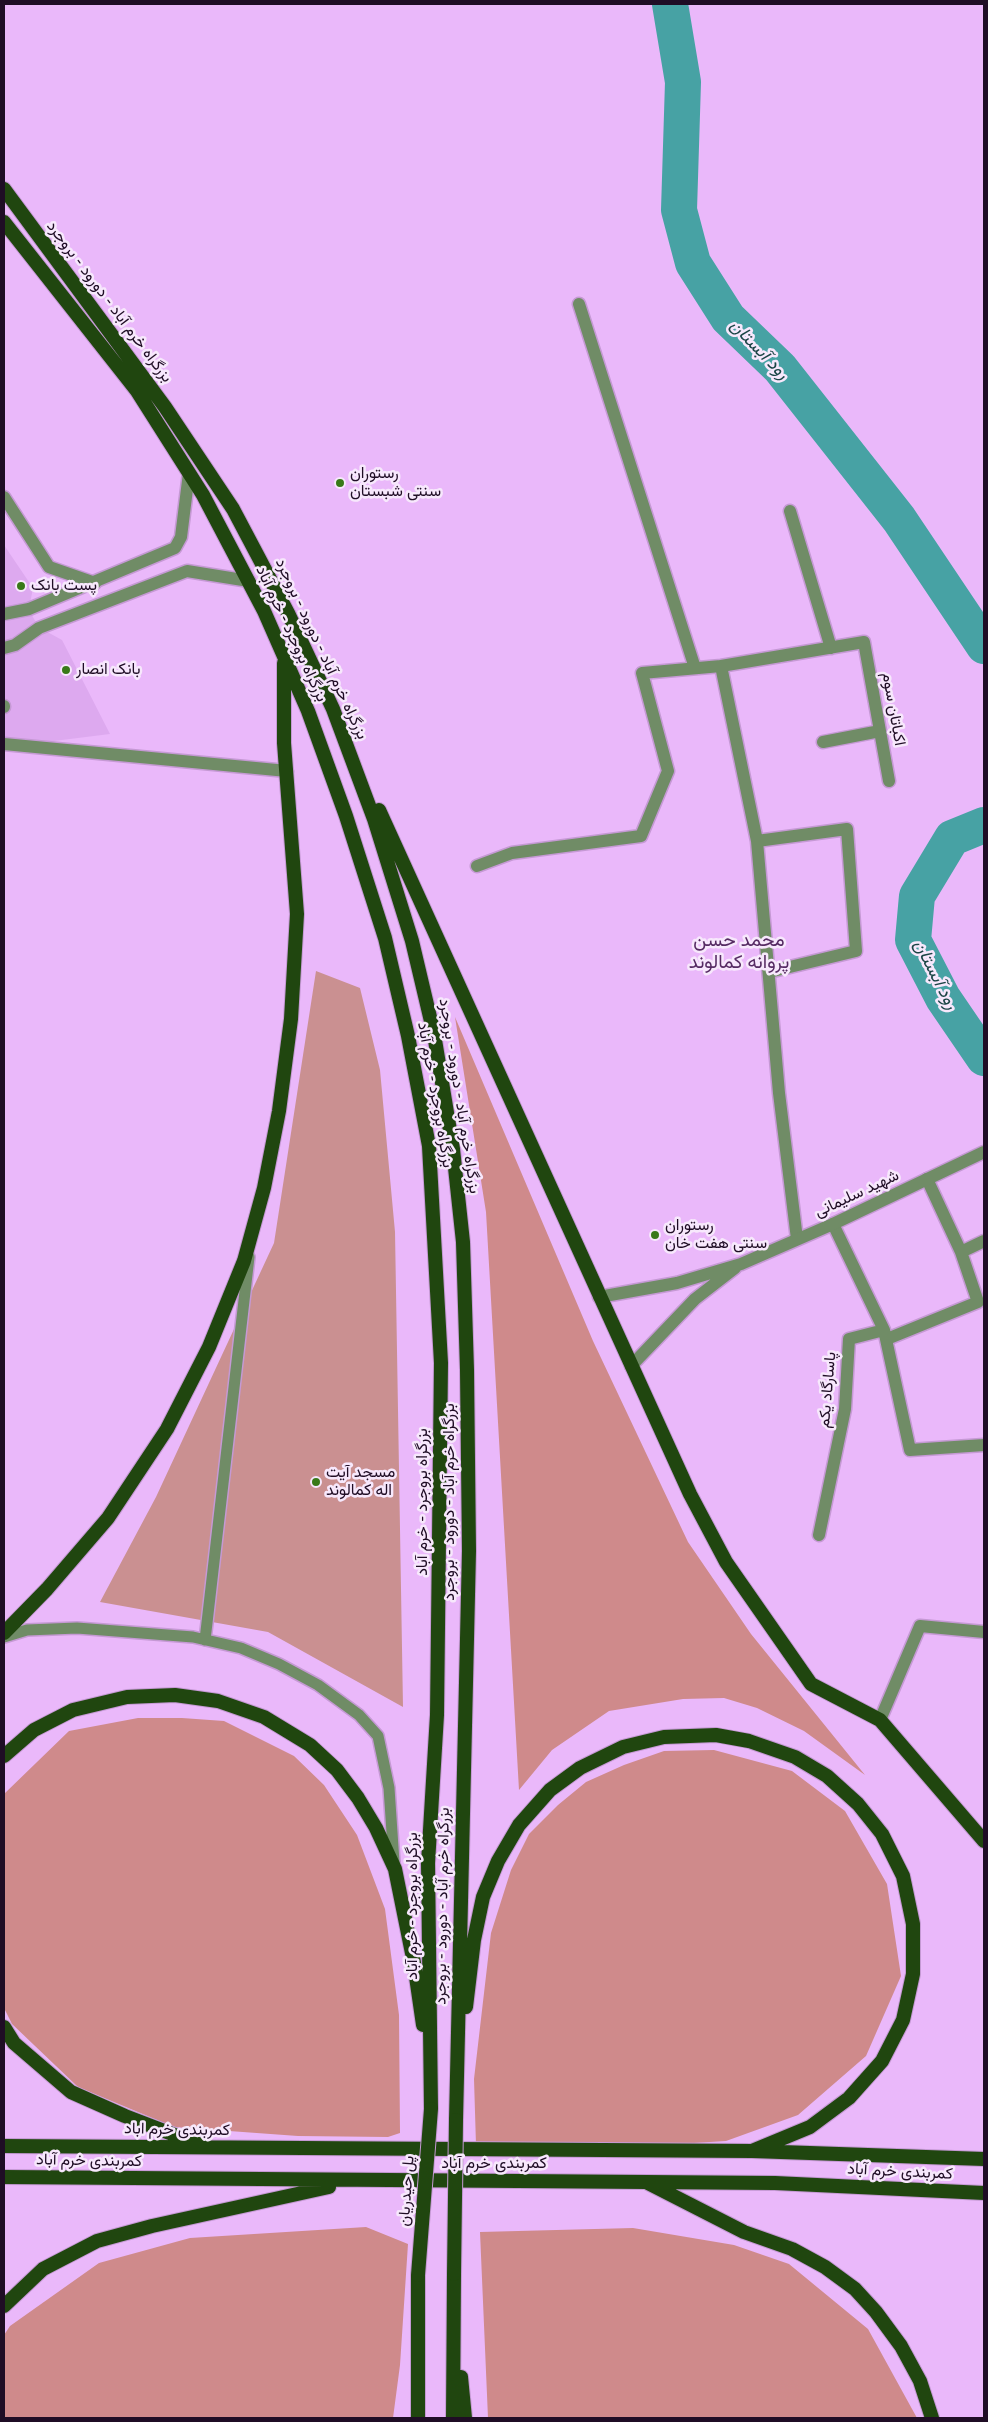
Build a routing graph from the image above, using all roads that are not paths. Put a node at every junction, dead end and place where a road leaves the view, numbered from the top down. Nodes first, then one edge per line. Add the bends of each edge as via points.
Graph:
1 (4, 189) edge
2 (4, 222) edge
3 (579, 304) dead end
4 (189, 473) junction
5 (4, 497) edge
6 (790, 511) dead end
7 (249, 581) junction
8 (95, 583) junction
9 (4, 614) edge
10 (4, 648) edge
11 (831, 648) junction
12 (284, 657) junction
13 (721, 666) junction
14 (695, 668) junction
15 (333, 709) junction
16 (880, 731) junction
17 (823, 742) dead end
18 (4, 744) edge
19 (287, 771) junction
20 (889, 781) dead end
21 (757, 841) junction
22 (477, 866) dead end
23 (769, 972) junction
24 (984, 1152) edge
25 (927, 1179) junction
26 (833, 1224) junction
27 (251, 1235) junction
28 (798, 1239) junction
29 (984, 1241) edge
30 (961, 1252) junction
31 (741, 1264) junction
32 (599, 1297) junction
33 (886, 1334) junction
34 (631, 1366) junction
35 (984, 1445) edge
36 (819, 1535) dead end
37 (984, 1632) edge
38 (4, 1633) edge
39 (4, 1637) edge
40 (205, 1640) junction
41 (880, 1720) junction
42 (4, 1756) edge
43 (984, 1841) edge
44 (395, 1869) junction
45 (4, 2027) edge
46 (431, 2076) junction
47 (456, 2097) junction
48 (431, 2108) joint
49 (4, 2146) edge
50 (351, 2150) junction
51 (752, 2151) junction
52 (984, 2159) edge
53 (4, 2177) edge
54 (646, 2181) junction
55 (354, 2182) junction
56 (984, 2193) edge
57 (4, 2306) edge
58 (454, 2312) junction
59 (418, 2320) junction
60 (411, 2418) edge
61 (418, 2418) edge
62 (453, 2418) edge
63 (465, 2418) edge
64 (932, 2418) edge

1 - 15 highway, بزرگراه خرم آباد - دورود - بروجرد via 165,407 233,509 288,613
2 - 4 highway, بزرگراه بروجرد - خرم آباد via 137,391
3 - 14 street
4 - 7 highway, بزرگراه بروجرد - خرم آباد
4 - 8 street via 181,537 176,548
5 - 8 street via 49,567
6 - 11 street
7 - 10 street via 187,570 40,628 16,645
7 - 12 highway, بزرگراه بروجرد - خرم آباد
8 - 9 street via 29,609
11 - 13 street
11 - 16 street, اکباتان سوم via 864,642
12 - 19 highway
12 - 46 highway, بزرگراه بروجرد - خرم آباد via 308,711 343,808 385,938 429,1146 441,1363 438,1706 428,1863
13 - 14 street
13 - 21 street
14 - 22 street via 642,673 668,771 641,836 512,853
15 - 32 highway
15 - 47 highway, بزرگراه خرم آباد - دورود - بروجرد via 374,819 412,941 434,1034 453,1149 463,1242 469,1551
16 - 17 street
16 - 20 street, اکباتان سوم
18 - 19 street
19 - 27 highway via 297,914 291,1019 279,1111
21 - 23 street
21 - 23 street via 847,829 856,951
23 - 28 street via 779,1093
24 - 25 street, شهید سلیمانی
25 - 26 street, شهید سلیمانی
25 - 30 street
26 - 28 street, شهید سلیمانی
26 - 33 street
27 - 38 highway via 244,1261 209,1347 167,1429 108,1518 48,1589
27 - 40 lane
28 - 31 street, شهید سلیمانی
29 - 30 street
30 - 33 street via 978,1302
31 - 32 street, شهید سلیمانی via 677,1282
31 - 34 street, شهید سلیمانی via 696,1299
32 - 34 highway
33 - 35 street via 910,1450
33 - 36 street, پاسارگاد یکم via 849,1339 845,1409
34 - 41 highway via 721,1554 768,1624 811,1684
37 - 41 street via 920,1626
39 - 40 lane via 27,1630 77,1628 137,1631
40 - 44 lane via 241,1648 318,1685 359,1714 378,1736 389,1788
41 - 43 highway
42 - 44 highway via 34,1730 73,1710 127,1697 175,1695 218,1701 264,1718 310,1745 337,1770 376,1828
44 - 46 highway via 414,1962
45 - 50 highway via 14,2043 72,2092 209,2148
46 - 48 highway, بزرگراه بروجرد - خرم آباد
47 - 51 highway via 474,1940 483,1897 498,1860 519,1825 550,1790 580,1768 623,1747 664,1737 716,1735 749,1741 795,1757 827,1776 858,1804 882,1834 903,1876 913,1932 913,1974 903,2020 882,2061 849,2098 810,2127
47 - 58 highway, بزرگراه خرم آباد - دورود - بروجرد, bridge
48 - 59 highway, پل حیدریان, bridge via 418,2276
49 - 50 highway, کمربندی خرم اباد
50 - 51 highway, کمربندی خرم آباد
51 - 52 highway, کمربندی خرم آباد
53 - 55 highway, کمربندی خرم آباد
54 - 55 highway, کمربندی خرم آباد
54 - 56 highway, کمربندی خرم آباد via 775,2183
54 - 64 highway via 744,2232 792,2249 825,2267 854,2289 901,2346 920,2381
55 - 57 highway via 96,2241 44,2269
58 - 62 highway
58 - 63 highway
59 - 60 highway
59 - 61 highway

